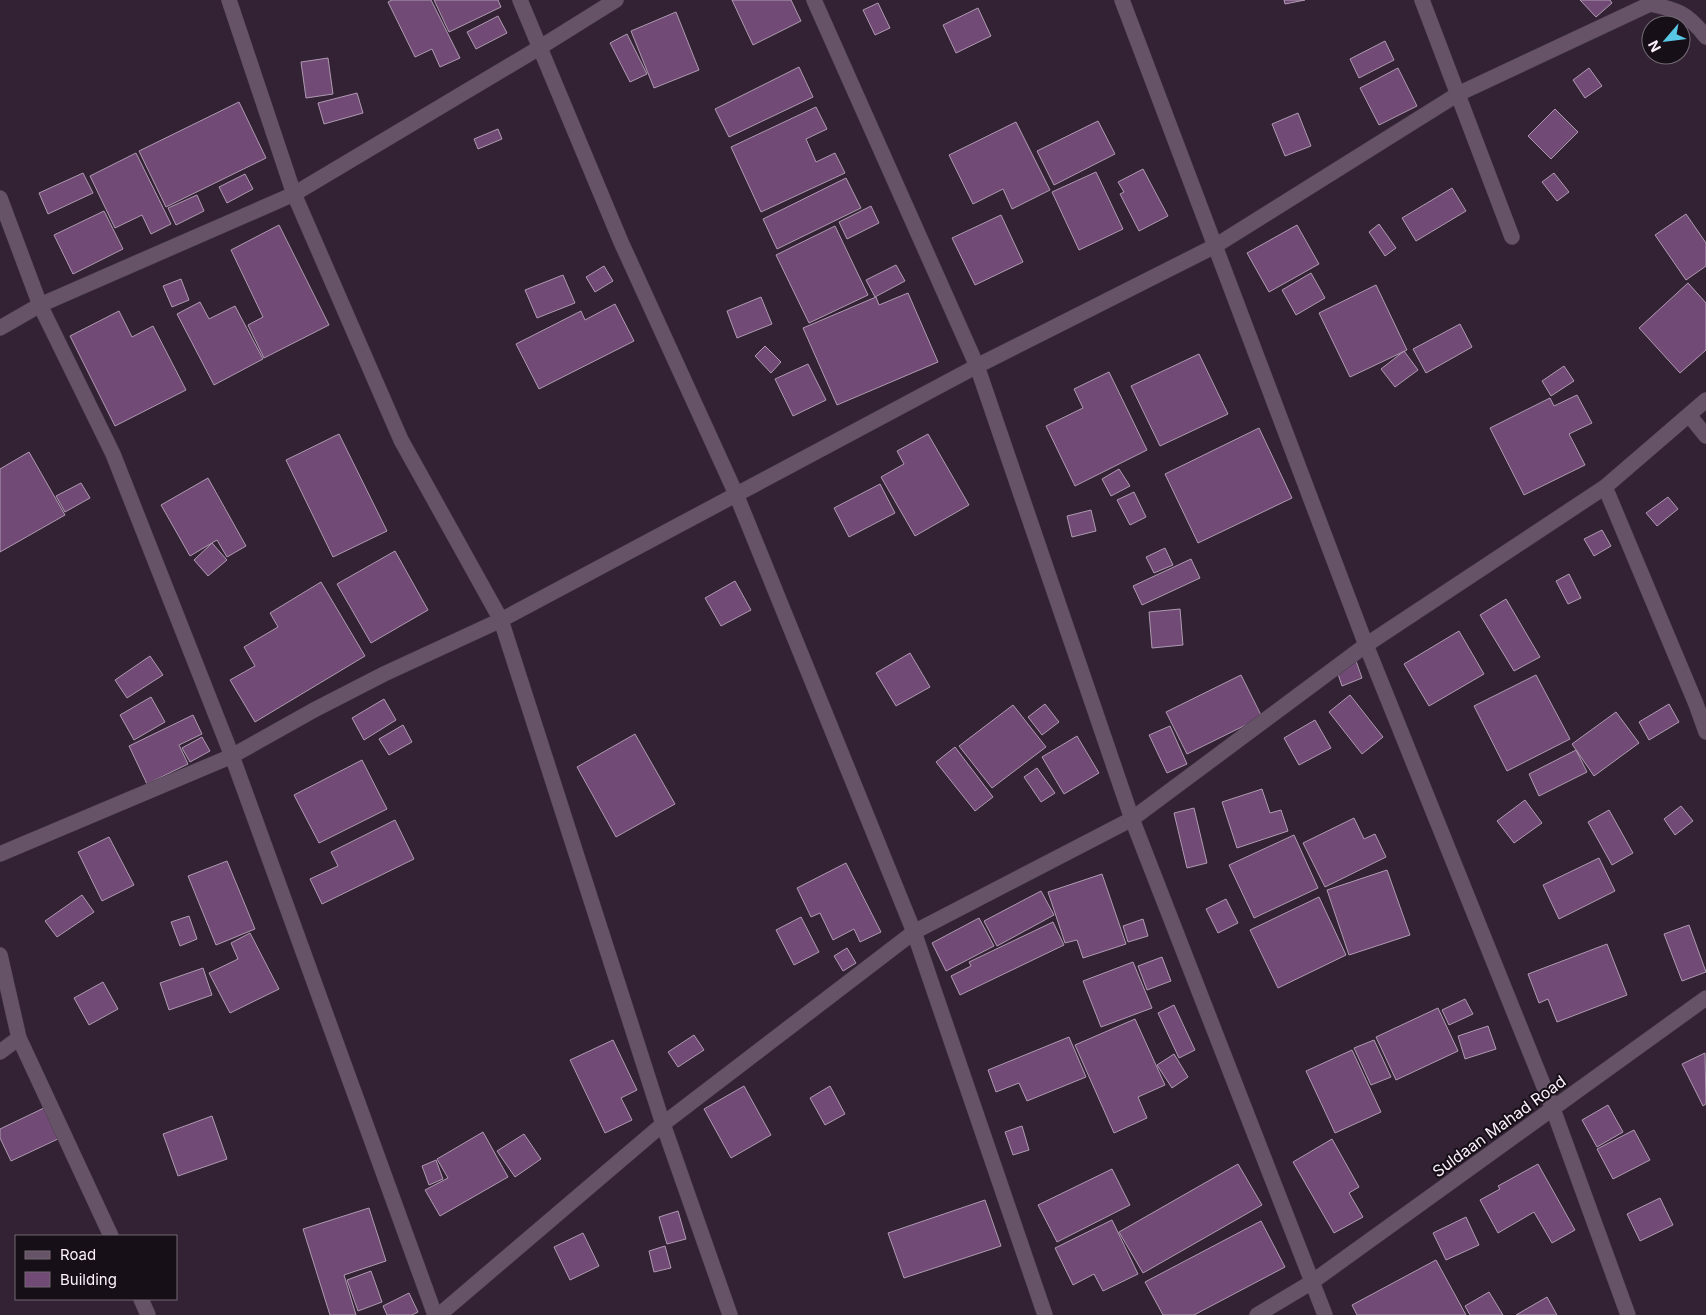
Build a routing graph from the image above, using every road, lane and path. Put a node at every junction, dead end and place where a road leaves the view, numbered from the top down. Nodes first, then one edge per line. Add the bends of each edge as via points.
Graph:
1 (229, 0) edge
2 (520, 0) edge
3 (616, 0) edge
4 (814, 0) edge
5 (1122, 0) edge
6 (1422, 0) edge
7 (1706, 37) edge
8 (539, 48) junction
9 (1458, 94) junction
10 (294, 194) junction
11 (0, 198) edge
12 (1512, 237) dead end
13 (1215, 246) junction
14 (40, 305) junction
15 (0, 328) edge
16 (977, 366) junction
17 (1706, 400) edge
18 (1689, 415) junction
19 (1706, 436) edge
20 (1605, 487) junction
21 (736, 494) junction
22 (501, 620) junction
23 (1366, 645) junction
24 (1706, 732) edge
25 (232, 756) junction
26 (1132, 819) junction
27 (0, 854) edge
28 (914, 932) junction
29 (0, 955) edge
30 (1706, 998) edge
31 (19, 1038) junction
32 (0, 1052) edge
33 (1553, 1109) junction
34 (663, 1124) junction
35 (112, 1235) edge
36 (1312, 1282) junction
37 (141, 1300) edge
38 (148, 1315) edge
39 (435, 1315) edge
40 (439, 1315) edge
41 (730, 1315) edge
42 (1046, 1315) edge
43 (1257, 1315) edge
44 (1325, 1315) edge
45 (1628, 1315) edge

1 - 10 street
2 - 8 street
3 - 8 street
4 - 16 street
5 - 13 street
6 - 9 street
7 - 9 street via 1693,21 1672,8 1650,4
8 - 10 street
8 - 21 street via 621,242
9 - 12 street
9 - 13 street
10 - 14 street
10 - 22 street via 401,440
11 - 14 street
13 - 16 street
13 - 23 street
14 - 15 street
14 - 25 street via 112,454
16 - 21 street
16 - 26 street
17 - 18 street
18 - 19 street
18 - 20 street
20 - 23 street
20 - 24 street
21 - 22 street
21 - 28 street
22 - 25 street via 384,674
22 - 34 street
23 - 26 street
23 - 33 street
25 - 27 street
25 - 39 street
26 - 28 street
26 - 36 street
28 - 34 street
28 - 42 street
29 - 31 street
30 - 33 street, Suldaan Mahad Road
31 - 32 street
31 - 35 street
33 - 36 street, Suldaan Mahad Road
33 - 45 street
34 - 40 street
34 - 41 street
36 - 43 street, Suldaan Mahad Road
36 - 44 street
37 - 38 street

